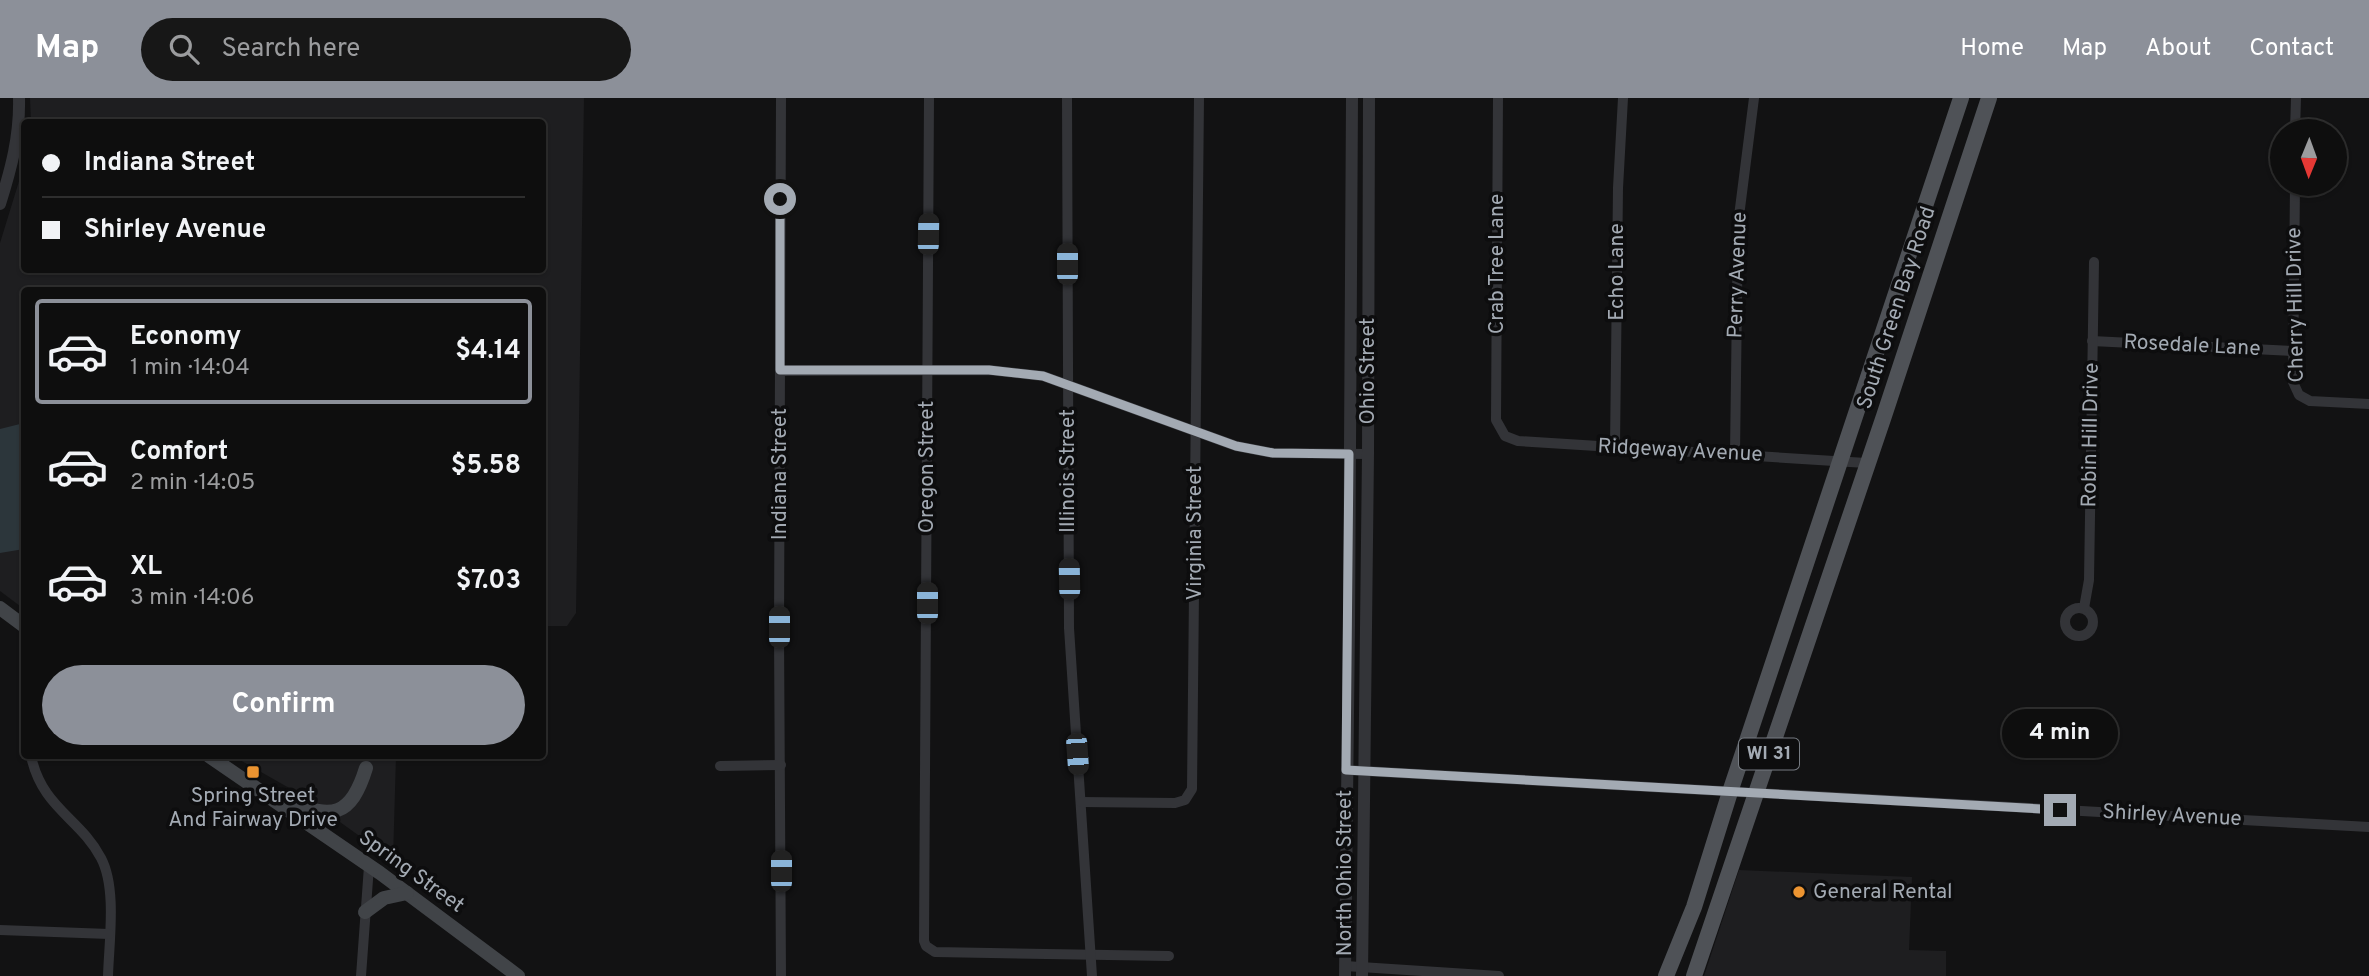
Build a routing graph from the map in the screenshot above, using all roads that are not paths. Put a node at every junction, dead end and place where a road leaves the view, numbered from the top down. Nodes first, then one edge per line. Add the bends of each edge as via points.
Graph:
1 (19, 98) edge
2 (781, 98) edge
3 (929, 98) edge
4 (1067, 98) edge
5 (1199, 98) edge
6 (1352, 98) edge
7 (1369, 98) edge
8 (1498, 98) edge
9 (1623, 98) edge
10 (1755, 98) edge
11 (1961, 98) edge
12 (1989, 98) edge
13 (2296, 98) edge
14 (2295, 119) edge
15 (1352, 154) junction
16 (1369, 155) junction
17 (2, 189) edge
18 (2295, 196) edge
19 (0, 204) edge
20 (2094, 262) dead end
21 (1350, 295) junction
22 (1369, 296) junction
23 (2092, 341) junction
24 (2292, 351) junction
25 (780, 370) junction
26 (928, 371) junction
27 (1067, 385) junction
28 (2369, 404) edge
29 (1499, 429) joint
30 (1196, 432) junction
31 (1615, 447) junction
32 (1349, 454) junction
33 (1368, 454) junction
34 (1735, 454) junction
35 (1840, 461) junction
36 (1866, 463) junction
37 (1349, 553) junction
38 (1367, 553) junction
39 (0, 608) edge
40 (2084, 608) dead end
41 (21, 624) edge
42 (1349, 653) junction
43 (1365, 654) junction
44 (33, 759) edge
45 (214, 759) edge
46 (781, 765) junction
47 (720, 766) dead end
48 (366, 768) dead end
49 (1346, 770) junction
50 (1363, 770) junction
51 (261, 790) junction
52 (1730, 792) junction
53 (1755, 793) junction
54 (1081, 802) junction
55 (2369, 827) edge
56 (369, 866) junction
57 (407, 893) junction
58 (1694, 907) junction
59 (365, 912) junction
60 (0, 930) edge
61 (109, 934) junction
62 (1091, 954) junction
63 (1169, 956) dead end
64 (1345, 971) edge
65 (1362, 971) edge
66 (108, 976) edge
67 (361, 976) edge
68 (517, 976) edge
69 (781, 976) edge
70 (1093, 976) edge
71 (1499, 976) edge
72 (1667, 976) edge
73 (1692, 976) edge

1 - 17 street via 18,135
2 - 25 street, Indiana Street
3 - 26 street, Oregon Street
4 - 27 street, Illinois Street
5 - 30 street, Virginia Street
6 - 15 street, Ohio Street
7 - 16 street, Ohio Street
8 - 29 street, Crab Tree Lane
9 - 31 street, Echo Lane
10 - 34 street, Perry Avenue via 1738,224
11 - 35 main road, South Green Bay Road / WI 31
12 - 36 main road, South Green Bay Road / WI 31
13 - 14 street
15 - 16 street
15 - 21 street, Ohio Street
16 - 22 street, Ohio Street
17 - 19 street
18 - 24 street, Cherry Hill Drive
20 - 23 street, Robin Hill Drive
21 - 22 street
21 - 32 street, Ohio Street
22 - 33 street, Ohio Street
23 - 24 street, Rosedale Lane
23 - 40 street, Robin Hill Drive via 2089,580
24 - 28 street, Cherry Hill Drive via 2298,395 2311,401
25 - 26 street
25 - 46 street, Indiana Street
26 - 27 street via 1010,371
26 - 62 street, Oregon Street via 926,946 935,952
27 - 30 street
27 - 54 street, Illinois Street via 1069,628
29 - 31 street, Ridgeway Avenue via 1518,441
30 - 32 street via 1254,450
30 - 54 street, Virginia Street via 1192,789 1175,803
31 - 34 street, Ridgeway Avenue
32 - 33 street
32 - 37 street, Ohio Street
33 - 38 street, Ohio Street
34 - 35 street, Ridgeway Avenue
35 - 36 street, Ridgeway Avenue
35 - 52 main road, South Green Bay Road / WI 31
36 - 53 main road, South Green Bay Road / WI 31
37 - 38 street
37 - 42 street, Ohio Street
38 - 43 street, Ohio Street
39 - 41 main road
42 - 43 street
42 - 49 street, Ohio Street
43 - 50 street, Ohio Street
44 - 61 street via 48,796 93,846 105,868
45 - 51 main road, Spring Street
46 - 47 street
46 - 69 street, Indiana Street
48 - 51 main road via 352,801 338,811 315,811
49 - 50 street, Shirley Avenue
49 - 64 street, North Ohio Street
50 - 52 street, Shirley Avenue
50 - 65 street, North Ohio Street
51 - 56 main road, Spring Street
52 - 53 street, Shirley Avenue
52 - 58 main road, WI 31
53 - 55 street, Shirley Avenue
53 - 73 main road, WI 31
54 - 62 street, Illinois Street
56 - 57 main road, Spring Street
56 - 59 street
57 - 59 main road via 384,898
57 - 68 main road, Spring Street
58 - 72 main road, WI 31
58 - 73 main road
59 - 67 street
60 - 61 street
61 - 66 street
62 - 63 street
62 - 70 street, Illinois Street
64 - 65 street
65 - 71 street

